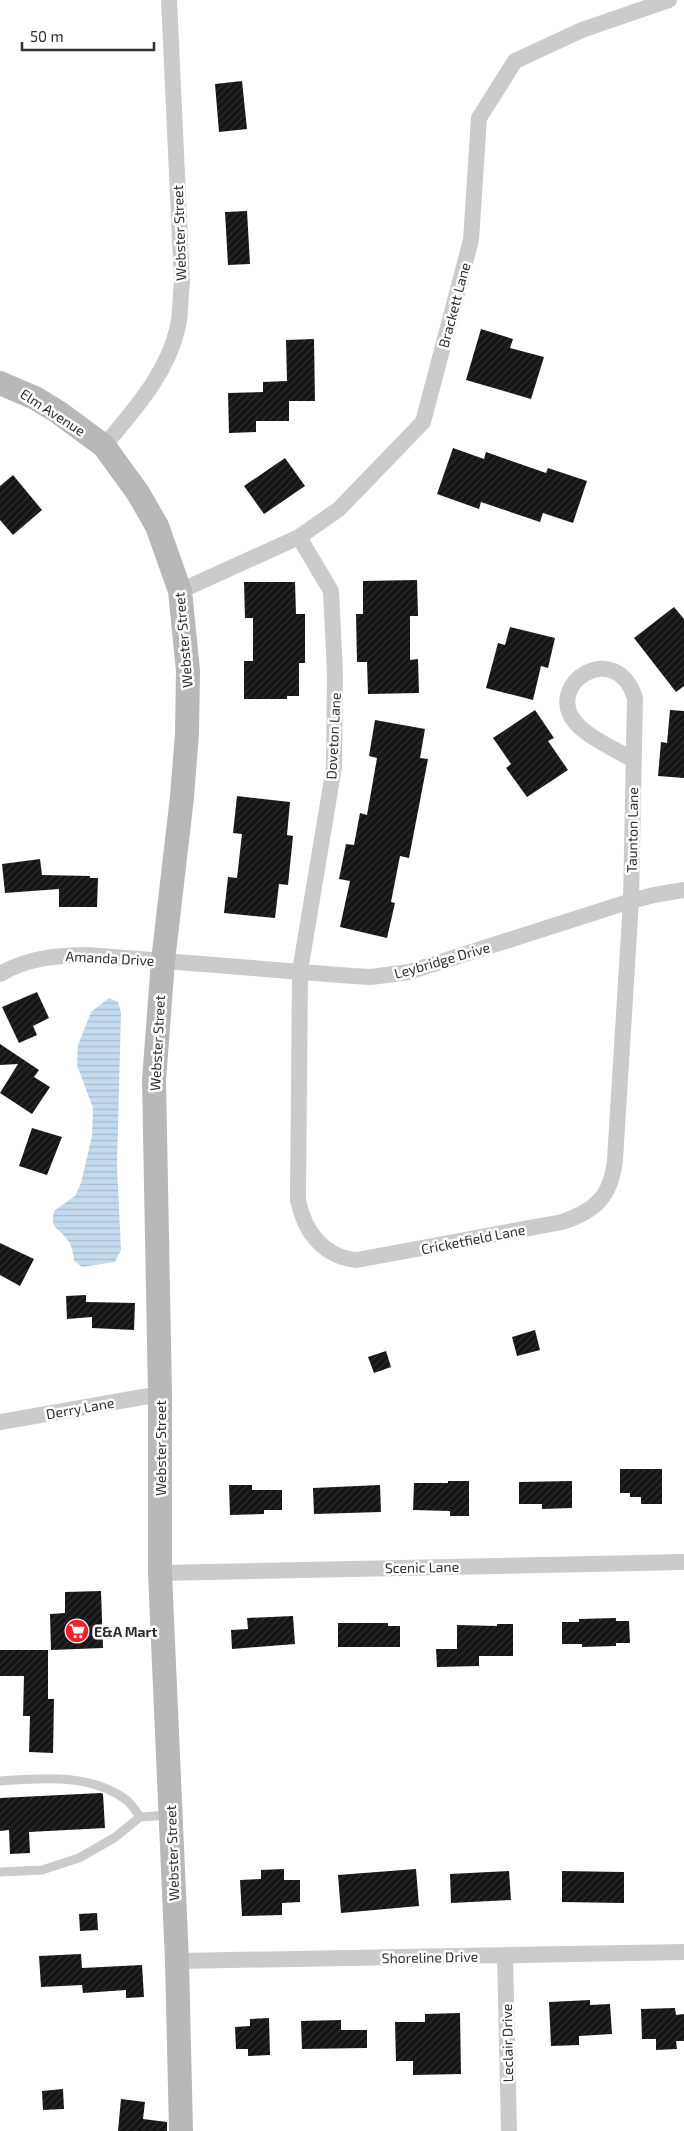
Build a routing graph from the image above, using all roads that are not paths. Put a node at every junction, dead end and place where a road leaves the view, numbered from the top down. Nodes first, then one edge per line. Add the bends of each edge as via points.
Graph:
1 (169, 0) edge
2 (669, 0) edge
3 (0, 383) edge
4 (104, 446) junction
5 (298, 537) junction
6 (180, 591) junction
7 (633, 760) junction
8 (684, 890) edge
9 (630, 901) junction
10 (162, 961) junction
11 (300, 971) junction
12 (0, 974) edge
13 (160, 1394) junction
14 (0, 1422) edge
15 (684, 1562) edge
16 (160, 1573) junction
17 (0, 1781) edge
18 (171, 1815) junction
19 (140, 1817) junction
20 (0, 1872) edge
21 (684, 1952) edge
22 (505, 1955) junction
23 (177, 1961) junction
24 (181, 2131) edge
25 (509, 2131) edge

1 - 4 street, Webster Street via 182,283 178,326 164,364 145,396
2 - 5 street, Brackett Lane via 582,30 515,61 479,118 472,240 423,422 339,509
3 - 4 main road, Elm Avenue via 35,398
4 - 6 main road, Webster Street via 157,526
5 - 6 street, Brackett Lane
5 - 11 street, Doveton Lane via 331,591 335,674 334,767
6 - 10 main road, Webster Street via 188,671 187,733
7 - 7 street, Taunton Lane via 575,722 570,713 569,692 581,675 603,668 624,677 631,686 635,698
7 - 9 street, Taunton Lane
8 - 9 street, Leybridge Drive
9 - 11 street, Leybridge Drive via 409,972 370,977
9 - 11 street, Cricketfield Lane via 614,1172 600,1202 583,1214 562,1222 357,1260 344,1259 328,1251 306,1227 298,1200
10 - 11 street, Leybridge Drive
10 - 12 street, Amanda Drive via 58,955 31,960
10 - 13 main road, Webster Street via 154,1080
13 - 14 street, Derry Lane
13 - 16 main road, Webster Street
15 - 16 street, Scenic Lane
16 - 18 main road, Webster Street
17 - 19 lane via 49,1778 101,1784 127,1800
18 - 19 lane
18 - 23 main road, Webster Street
19 - 20 lane via 114,1838 79,1858 42,1870
21 - 22 street, Shoreline Drive
22 - 23 street, Shoreline Drive
22 - 25 street, Leclair Drive
23 - 24 main road, Webster Street

